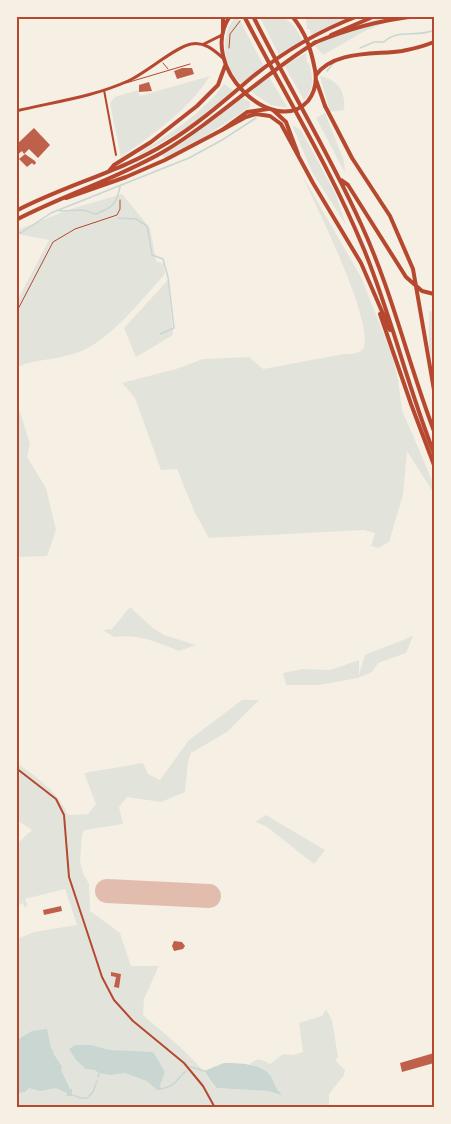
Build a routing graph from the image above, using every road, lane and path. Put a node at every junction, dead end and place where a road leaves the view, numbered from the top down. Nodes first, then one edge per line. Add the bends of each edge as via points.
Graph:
1 (223, 16) edge
2 (231, 16) edge
3 (244, 16) edge
4 (253, 16) edge
5 (292, 16) edge
6 (358, 16) edge
7 (375, 16) edge
8 (417, 16) edge
9 (428, 16) edge
10 (435, 17) edge
11 (240, 21) dead end
12 (223, 32) junction
13 (435, 42) edge
14 (314, 43) junction
15 (204, 44) junction
16 (229, 48) dead end
17 (223, 58) junction
18 (162, 62) junction
19 (190, 64) dead end
20 (226, 65) junction
21 (170, 70) junction
22 (316, 77) junction
23 (120, 85) junction
24 (105, 90) junction
25 (271, 109) junction
26 (16, 111) edge
27 (222, 130) junction
28 (116, 155) dead end
29 (299, 158) junction
30 (107, 172) junction
31 (340, 180) junction
32 (120, 200) dead end
33 (53, 201) junction
34 (16, 211) edge
35 (16, 220) edge
36 (357, 258) junction
37 (435, 294) edge
38 (16, 313) edge
39 (396, 342) junction
40 (435, 390) edge
41 (435, 432) edge
42 (435, 453) edge
43 (435, 465) edge
44 (16, 768) edge
45 (214, 1107) edge
46 (220, 1107) edge

1 - 12 highway
2 - 12 highway
3 - 39 highway via 354,226
4 - 31 highway
5 - 22 highway via 306,36
6 - 30 highway via 289,51 181,134
7 - 14 highway
8 - 14 highway via 366,25
9 - 10 highway
11 - 16 path via 230,34
12 - 15 main road
12 - 17 highway
13 - 22 highway via 400,51 350,56 324,66
14 - 33 highway via 162,153
15 - 17 main road
15 - 18 main road via 188,45
17 - 20 highway
18 - 21 lane
18 - 23 main road
19 - 21 lane
20 - 25 highway via 236,84
20 - 30 highway via 218,85 196,106
21 - 23 lane
22 - 25 highway via 311,97 301,106 288,111
22 - 40 highway via 325,106 351,158 390,216 413,269
23 - 24 main road
24 - 26 main road
24 - 28 street
25 - 27 highway via 248,112
25 - 29 highway via 286,122
27 - 29 highway via 249,116 267,115 281,124
27 - 33 highway via 155,164
29 - 36 highway
30 - 34 highway
31 - 37 highway via 348,185 406,277 422,291
31 - 41 highway via 379,266
32 - 38 path via 117,215 75,229 53,242
33 - 35 highway
36 - 39 highway
36 - 43 highway
39 - 42 highway
44 - 45 street via 56,799 64,815 69,877 102,977 114,1000 184,1063
45 - 46 street

